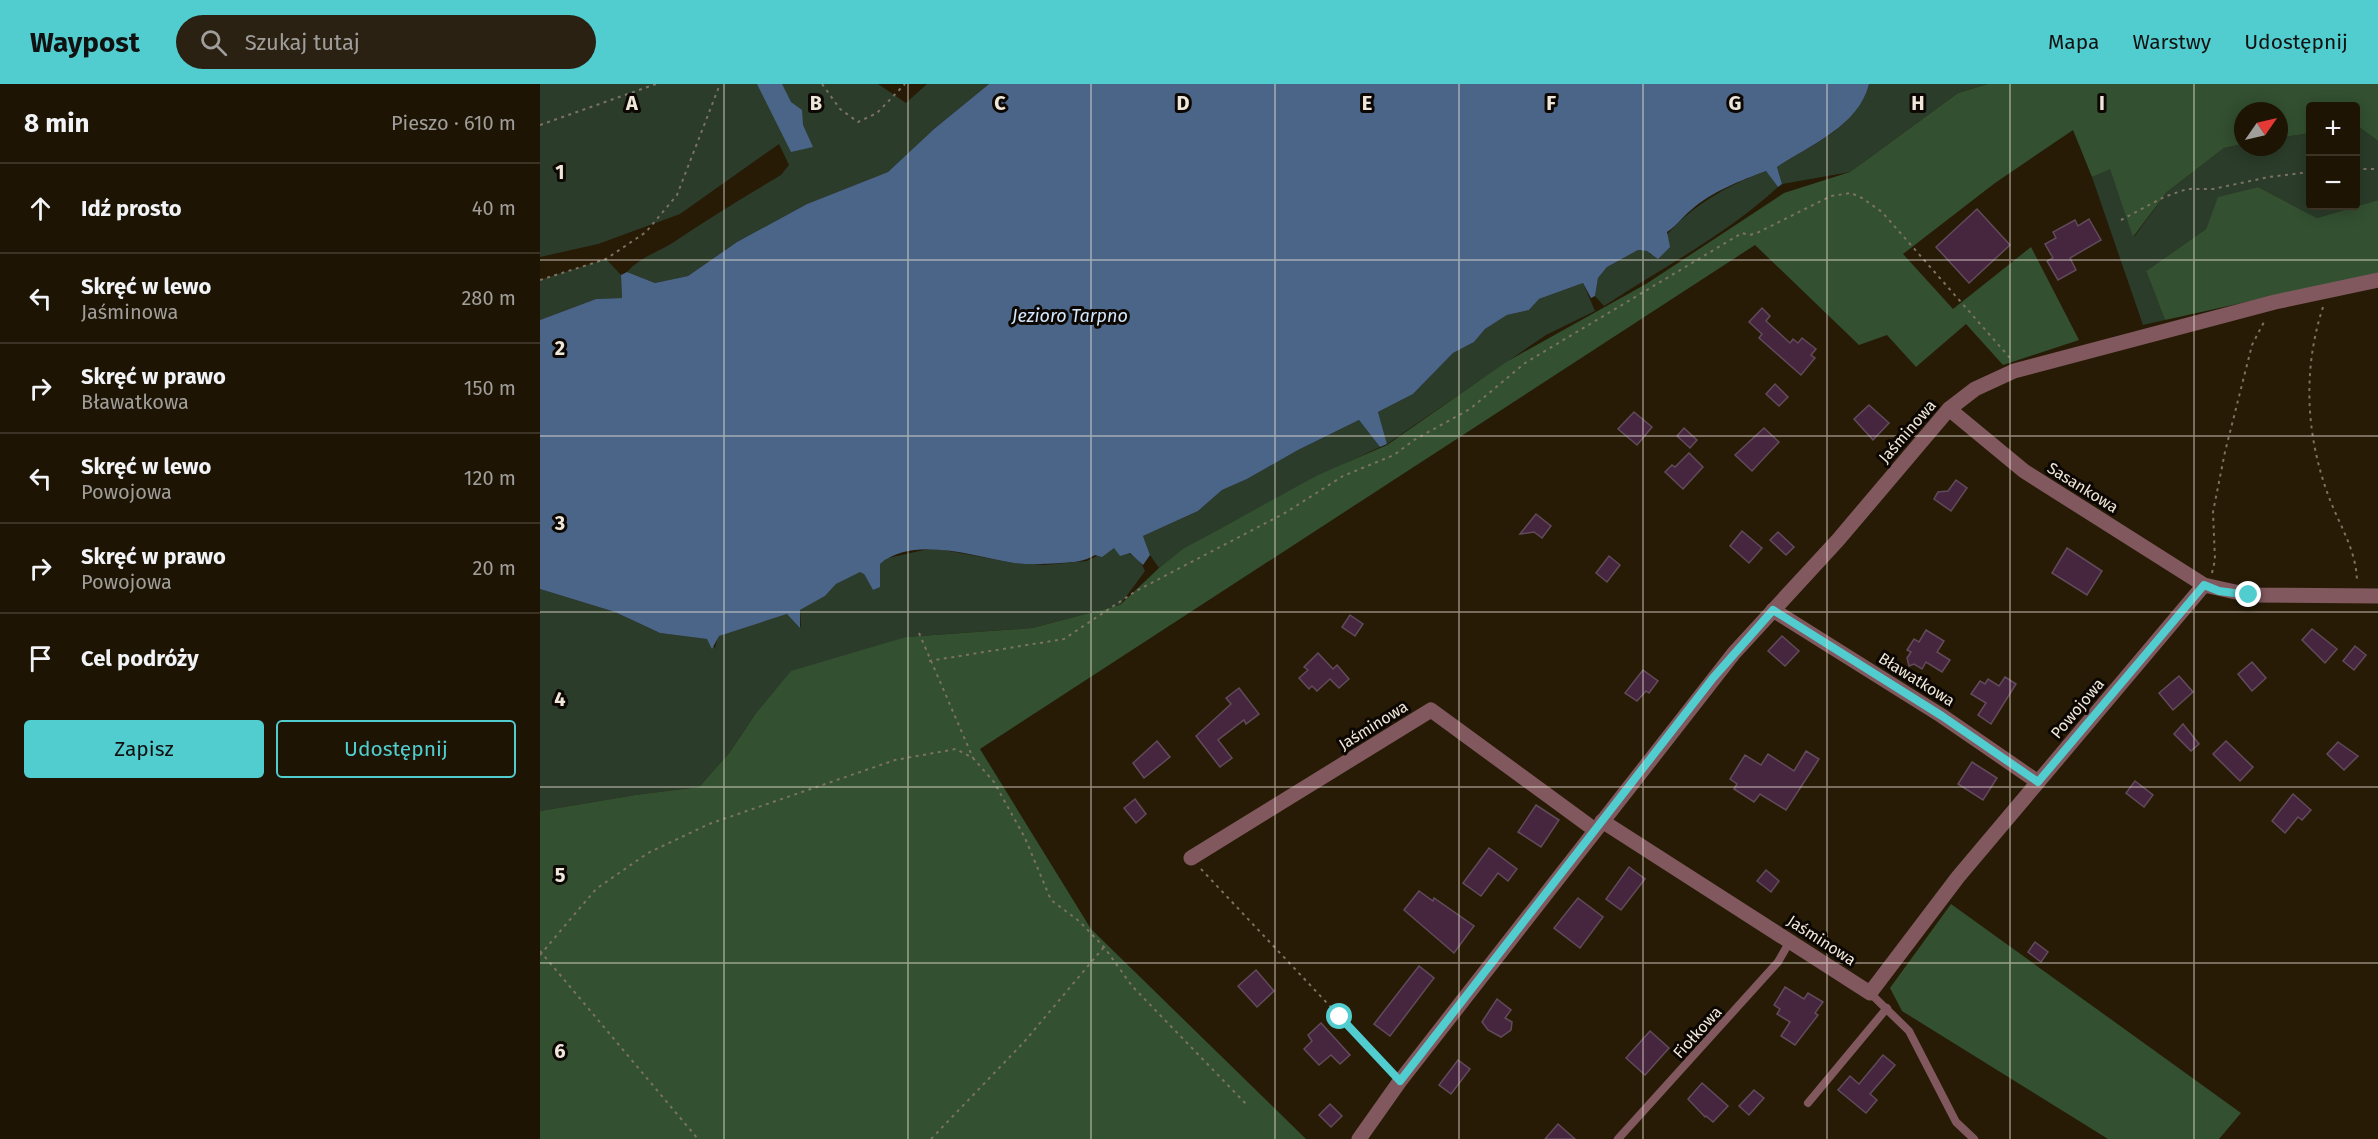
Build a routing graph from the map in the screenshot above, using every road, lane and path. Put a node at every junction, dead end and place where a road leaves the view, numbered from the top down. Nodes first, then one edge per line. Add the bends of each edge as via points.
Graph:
1 (656, 84) edge
2 (720, 84) edge
3 (822, 84) edge
4 (905, 84) edge
5 (540, 125) edge
6 (2360, 169) edge
7 (2378, 169) edge
8 (2306, 172) edge
9 (2121, 220) dead end
10 (540, 280) edge
11 (2378, 280) edge
12 (2329, 290) junction
13 (2275, 302) junction
14 (2014, 371) junction
15 (1949, 410) junction
16 (2204, 585) junction
17 (2353, 594) junction
18 (2378, 596) edge
19 (1773, 610) junction
20 (919, 633) dead end
21 (929, 661) junction
22 (973, 758) junction
23 (2038, 782) junction
24 (1599, 825) junction
25 (1191, 858) joint
26 (1791, 940) junction
27 (1104, 946) junction
28 (541, 953) edge
29 (1870, 993) junction
30 (1887, 1008) junction
31 (1400, 1081) junction
32 (1808, 1103) dead end
33 (1248, 1106) dead end
34 (698, 1139) edge
35 (931, 1139) edge
36 (1359, 1139) edge
37 (1618, 1139) edge
38 (1974, 1139) edge

1 - 5 path
2 - 10 path via 677,195 646,232 606,259
3 - 4 path via 840,109 858,122 877,113
6 - 7 path
8 - 9 path via 2213,189 2187,189
11 - 12 street, Jaśminowa
12 - 13 street, Jaśminowa
12 - 17 path via 2314,333 2307,397 2315,451 2357,568
13 - 14 street, Jaśminowa
13 - 16 path via 2252,345 2225,452 2213,512 2215,561 2211,578
14 - 15 street, Jaśminowa via 1976,389
14 - 21 path via 2012,361 1882,212 1851,193 1831,196 1759,232 1742,233 1525,363 1470,409 1394,455 1343,476 1285,513 1136,591 1064,639
15 - 16 street, Sasankowa via 2024,471
15 - 19 street, Jaśminowa
16 - 17 street via 2249,595
16 - 23 street, Powojowa
17 - 18 street
19 - 23 street, Bławatkowa via 1942,716
19 - 24 street, Jaśminowa via 1713,678
20 - 21 path
21 - 22 path
22 - 27 path via 994,782 1025,838 1051,900
22 - 28 path via 956,749 895,760 709,824 648,852 596,889
23 - 29 street, Powojowa via 1958,877
24 - 25 street, Jaśminowa via 1431,710
24 - 26 street, Jaśminowa
24 - 31 street, Jaśminowa
25 - 31 path
26 - 29 street, Jaśminowa
26 - 37 lane, Fiołkowa via 1778,962
27 - 33 path via 1132,986
27 - 35 path via 1024,1042
28 - 34 path
29 - 30 lane
30 - 32 lane
30 - 38 lane via 1909,1031 1956,1122
31 - 36 street, Jaśminowa

